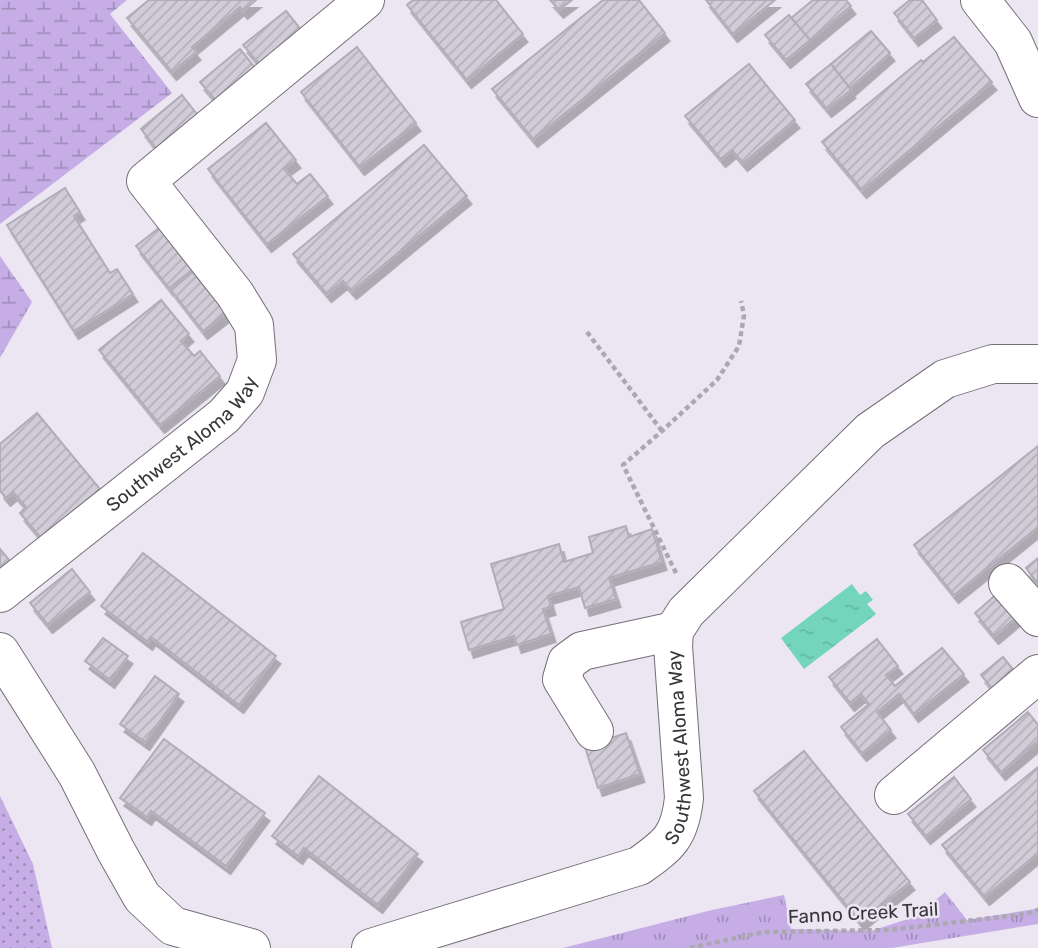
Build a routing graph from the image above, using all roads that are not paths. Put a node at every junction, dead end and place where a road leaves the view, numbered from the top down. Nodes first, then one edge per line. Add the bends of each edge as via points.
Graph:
1 (365, 0) edge
2 (980, 0) edge
3 (1038, 98) edge
4 (1038, 364) edge
5 (1008, 583) dead end
6 (0, 593) edge
7 (1038, 617) edge
8 (683, 618) junction
9 (0, 652) edge
10 (1038, 674) edge
11 (594, 731) dead end
12 (894, 795) dead end
13 (251, 948) edge
14 (371, 948) edge

1 - 6 street, Southwest Aloma Way via 146,181 254,325 257,360 245,392 224,416
2 - 3 street via 1013,42
4 - 8 street via 992,364 945,379 870,431
5 - 7 street
8 - 11 street via 582,651 567,662 562,679
8 - 14 street, Southwest Aloma Way via 673,646 684,798 674,835 660,852 639,866
9 - 13 street via 76,774 142,897 173,926
10 - 12 street

